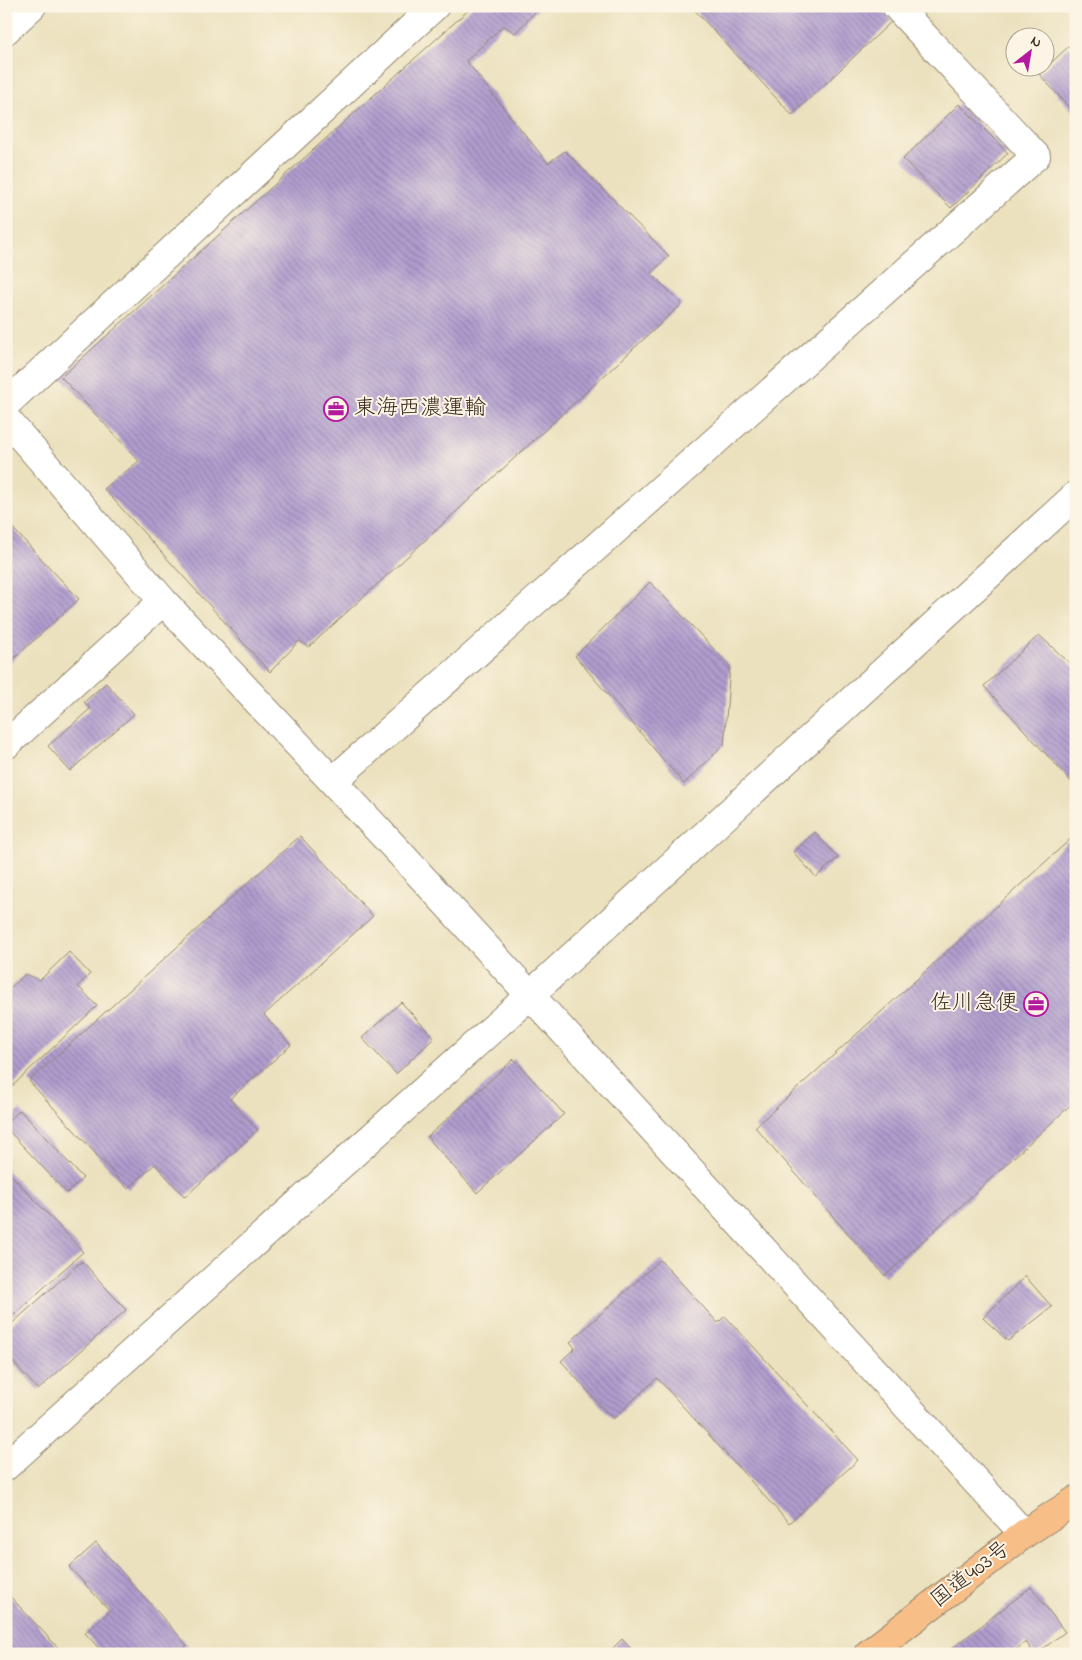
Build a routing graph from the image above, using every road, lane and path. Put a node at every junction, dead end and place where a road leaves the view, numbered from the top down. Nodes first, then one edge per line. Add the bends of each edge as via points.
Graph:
1 (32, 6) edge
2 (435, 6) edge
3 (896, 6) edge
4 (6, 30) edge
5 (6, 404) edge
6 (6, 419) edge
7 (1076, 495) edge
8 (163, 601) junction
9 (6, 745) edge
10 (333, 781) junction
11 (529, 996) junction
12 (6, 1466) edge
13 (1076, 1500) edge
14 (1024, 1534) junction
15 (868, 1654) edge

1 - 4 street
2 - 5 street
3 - 10 street via 1036,156
6 - 8 street
7 - 11 street
8 - 9 street
8 - 10 street
10 - 11 street
11 - 12 street
11 - 14 street
13 - 14 highway, 国道403号
14 - 15 highway, 国道403号

